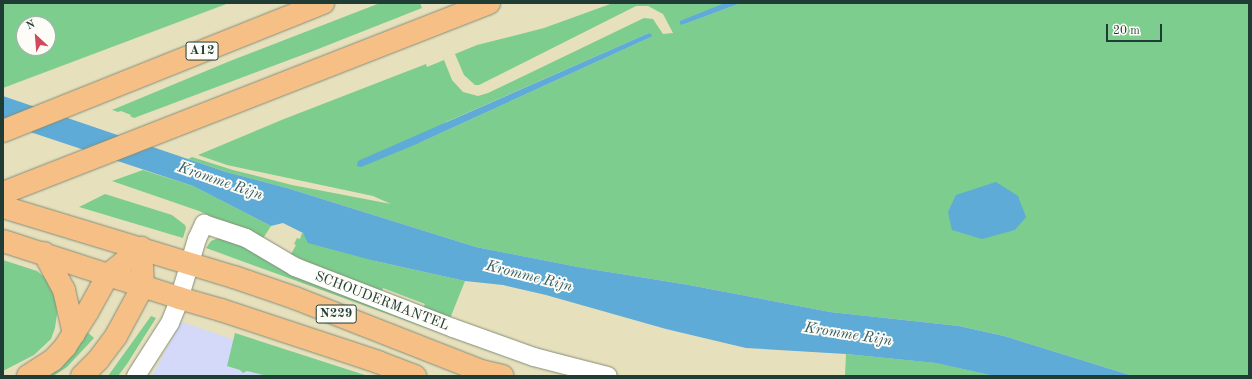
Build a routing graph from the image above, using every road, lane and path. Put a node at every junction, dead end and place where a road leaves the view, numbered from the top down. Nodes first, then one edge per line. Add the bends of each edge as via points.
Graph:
1 (322, 3) edge
2 (489, 3) edge
3 (3, 131) edge
4 (3, 193) edge
5 (3, 207) edge
6 (3, 241) edge
7 (141, 248) junction
8 (44, 254) junction
9 (189, 264) junction
10 (108, 275) junction
11 (143, 286) junction
12 (179, 298) junction
13 (74, 334) junction
14 (28, 376) edge
15 (82, 376) edge
16 (136, 376) edge
17 (415, 376) edge
18 (502, 376) edge
19 (608, 376) edge

1 - 3 main road, A12
2 - 4 main road
5 - 7 main road, SCHOUDERMANTEL / N229
6 - 8 main road, N229
7 - 9 main road, SCHOUDERMANTEL / N229
7 - 10 main road
7 - 11 main road
8 - 10 main road, N229
8 - 13 main road via 64,290
9 - 12 street
9 - 18 main road, SCHOUDERMANTEL / N229 via 295,298 481,372
9 - 19 street, SCHOUDERMANTEL via 204,224 246,238 295,267 453,328 534,357
10 - 11 main road, N229
10 - 13 main road
11 - 12 main road, N229
11 - 15 main road via 116,336
12 - 16 street via 170,323
12 - 17 main road, N229 via 370,359
13 - 14 main road via 53,360

